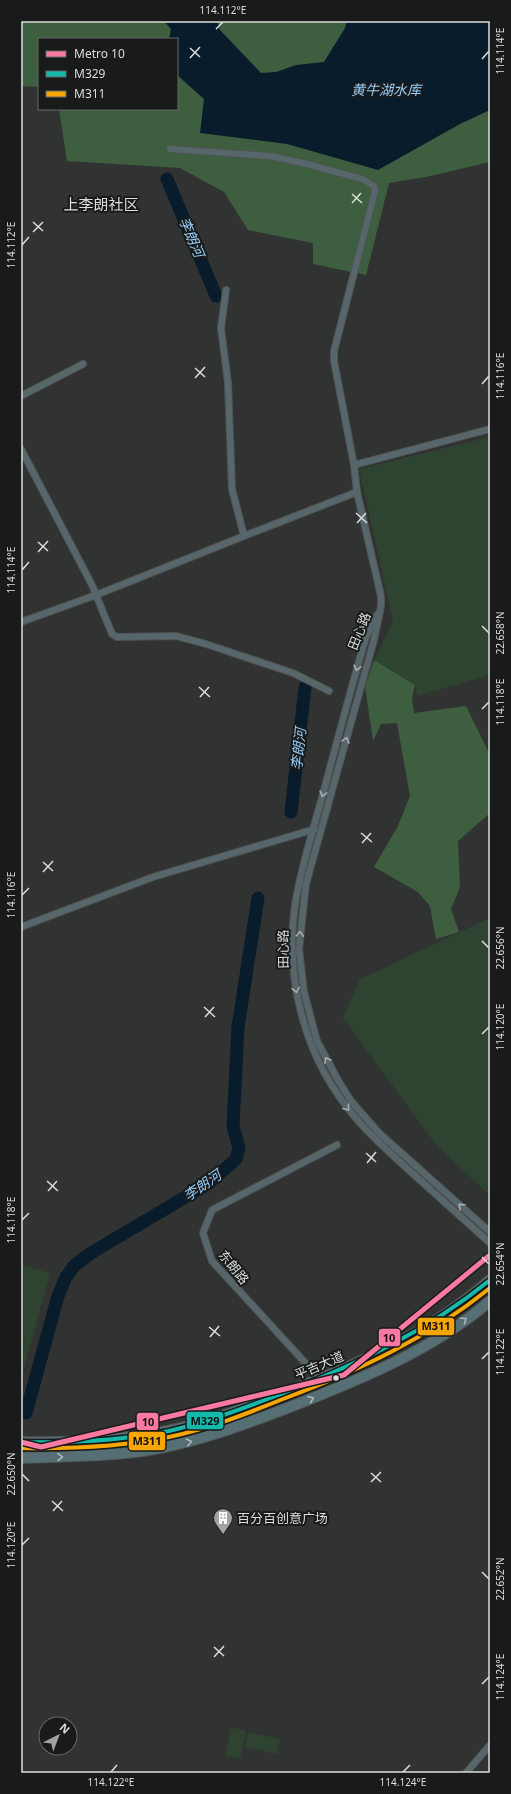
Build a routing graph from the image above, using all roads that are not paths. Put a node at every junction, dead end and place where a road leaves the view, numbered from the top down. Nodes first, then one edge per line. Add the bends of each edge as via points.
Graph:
1 (170, 149) dead end
2 (226, 290) dead end
3 (83, 364) dead end
4 (21, 396) edge
5 (490, 429) edge
6 (21, 449) edge
7 (354, 465) junction
8 (357, 492) junction
9 (244, 536) junction
10 (96, 595) junction
11 (381, 606) junction
12 (21, 622) edge
13 (329, 691) dead end
14 (322, 828) junction
15 (313, 830) junction
16 (21, 927) edge
17 (337, 1145) dead end
18 (490, 1232) edge
19 (490, 1243) edge
20 (490, 1280) edge
21 (490, 1300) edge
22 (320, 1379) junction
23 (23, 1442) edge
24 (21, 1458) edge
25 (490, 1745) edge
26 (466, 1773) edge

1 - 7 street via 270,156 362,179 374,186 375,191 334,351
2 - 9 street via 221,328 228,383 232,489
3 - 4 street
5 - 7 street
6 - 10 street
7 - 8 street
8 - 9 street
8 - 11 street via 381,596
9 - 10 street
10 - 12 street
10 - 13 street via 112,634 116,637 176,636 293,673
14 -> 11 street, 田心路
11 -> 15 street, 田心路 via 366,637
14 - 15 street
18 -> 14 street, 田心路 via 365,1119 338,1080 317,1041 304,992 300,930 306,884
15 - 16 street via 154,877
15 -> 19 street, 田心路 via 295,905 292,950 297,994 311,1043 332,1085 360,1124
17 - 22 street, 东朗路 via 212,1210 203,1233 212,1261
20 - 22 main road, 平吉大道 via 434,1322 396,1344
24 -> 21 main road via 122,1454 190,1442 234,1429 340,1388 403,1357 442,1335
22 - 23 main road, 平吉大道 via 229,1414 186,1427 91,1442
25 - 26 street

